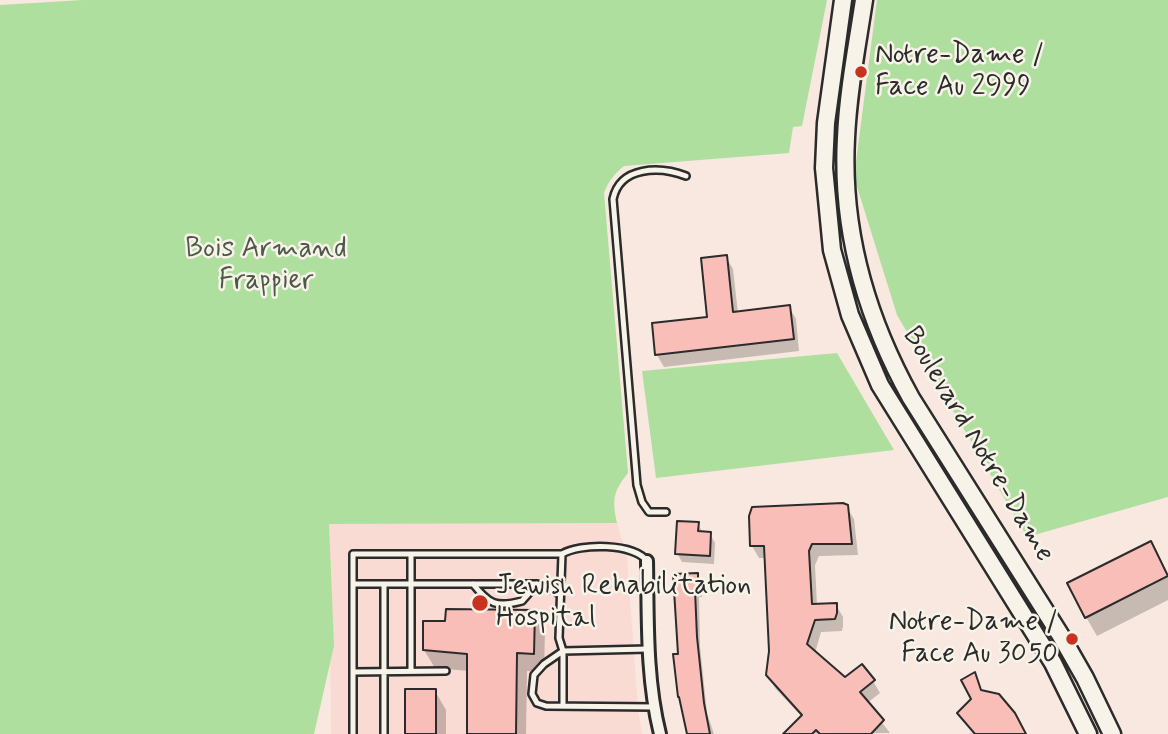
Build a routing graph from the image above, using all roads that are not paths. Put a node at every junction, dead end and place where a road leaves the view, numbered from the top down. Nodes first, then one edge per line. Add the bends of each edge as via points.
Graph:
1 (843, 0) edge
2 (864, 0) edge
3 (686, 176) dead end
4 (666, 512) dead end
5 (562, 554) junction
6 (411, 555) junction
7 (647, 561) joint
8 (353, 584) junction
9 (384, 584) junction
10 (411, 584) junction
11 (473, 584) junction
12 (537, 584) junction
13 (559, 594) junction
14 (648, 649) junction
15 (563, 651) junction
16 (384, 671) junction
17 (411, 671) junction
18 (446, 671) dead end
19 (353, 672) junction
20 (563, 706) junction
21 (654, 706) junction
22 (353, 734) edge
23 (384, 734) edge
24 (660, 734) edge
25 (1088, 734) edge
26 (1112, 734) edge

1 - 25 street, Boulevard Notre-Dame via 824,159 832,250 846,303 880,386 1053,663
2 - 26 street, Boulevard Notre-Dame via 845,167 853,245 870,311 911,398 1061,636
3 - 4 lane via 664,170 636,173 623,180 613,199 637,485 649,512
5 - 6 lane
5 - 7 lane via 617,547 636,551
5 - 13 lane
6 - 8 lane via 353,554
6 - 10 lane
7 - 14 street
8 - 9 lane
8 - 19 lane
9 - 10 lane
9 - 16 lane
10 - 11 lane
10 - 17 lane
11 - 12 lane
11 - 12 lane via 496,603 522,601
12 - 13 lane
13 - 15 lane
14 - 15 lane
14 - 21 street
15 - 20 lane
15 - 20 lane via 532,679 532,694 539,704
16 - 17 lane
16 - 19 lane
16 - 23 lane
17 - 18 lane
19 - 22 lane
20 - 21 lane
21 - 24 street

